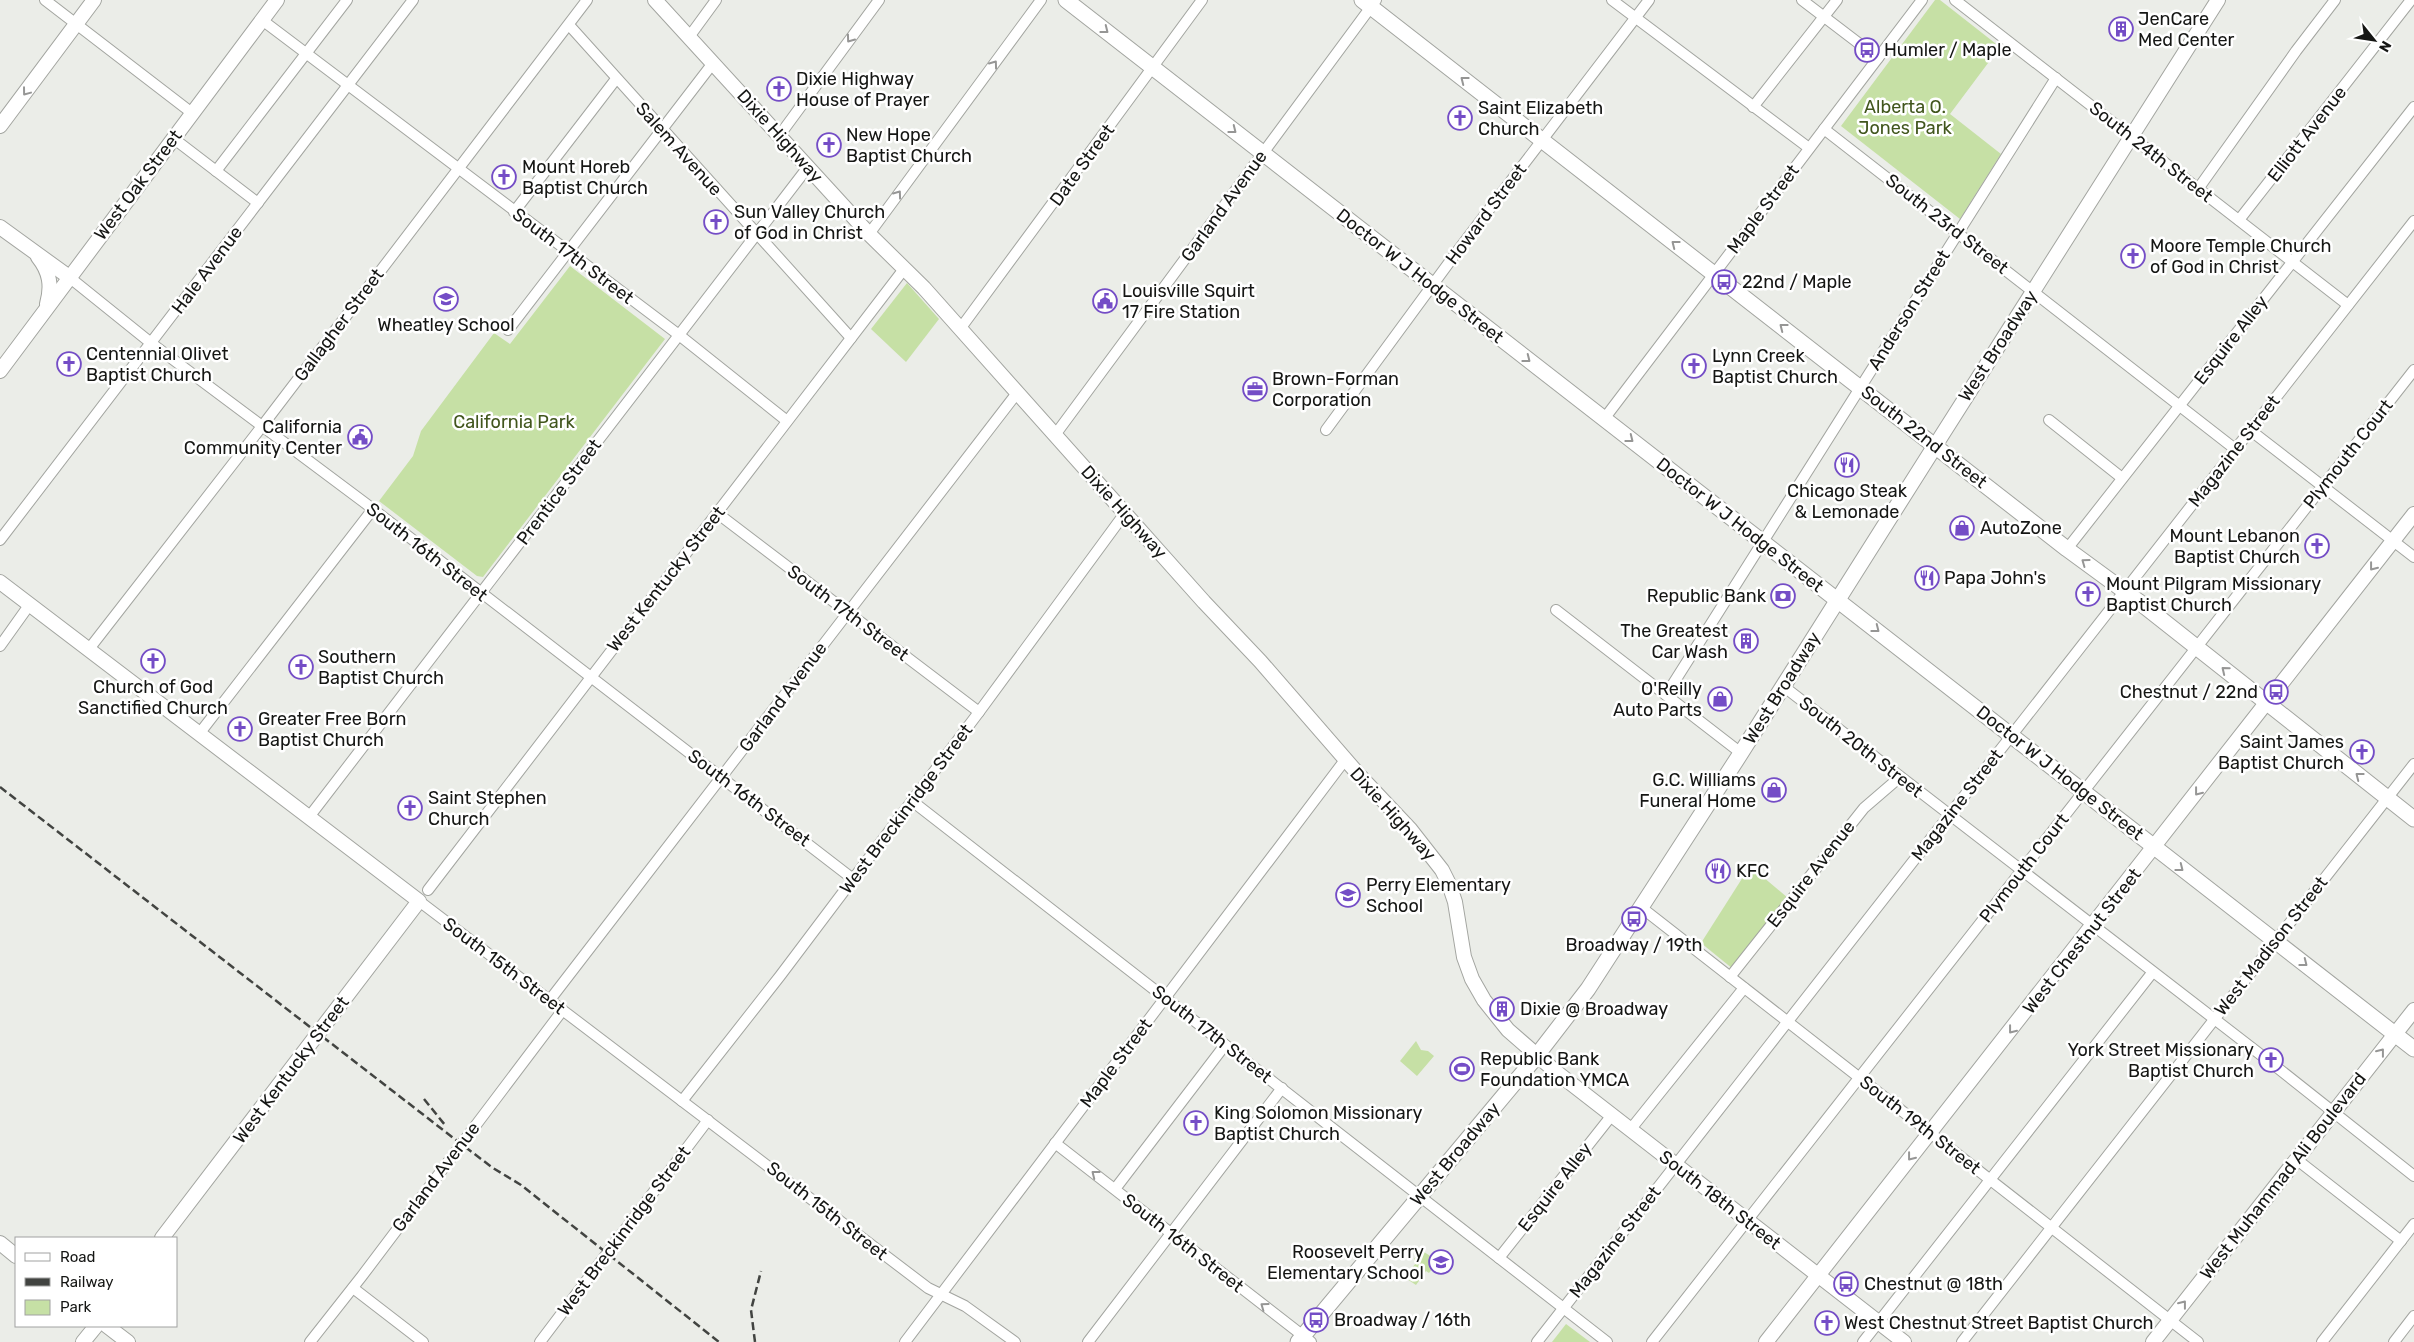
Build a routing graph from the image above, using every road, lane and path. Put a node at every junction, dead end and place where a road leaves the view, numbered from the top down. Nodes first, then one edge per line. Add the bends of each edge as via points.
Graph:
1 (45, 0) edge
2 (94, 0) edge
3 (277, 0) edge
4 (346, 0) edge
5 (413, 0) edge
6 (588, 0) edge
7 (655, 0) edge
8 (716, 0) edge
9 (879, 0) edge
10 (1041, 0) edge
11 (1066, 0) edge
12 (1202, 0) edge
13 (1612, 0) edge
14 (1649, 0) edge
15 (1802, 0) edge
16 (1837, 0) edge
17 (1922, 0) edge
18 (1955, 0) edge
19 (2218, 0) edge
20 (2336, 0) edge
21 (2411, 0) edge
22 (1370, 2) edge
23 (1824, 17) junction
24 (1635, 18) junction
25 (262, 20) junction
26 (76, 24) junction
27 (569, 25) junction
28 (689, 37) junction
29 (305, 53) junction
30 (1878, 58) junction
31 (713, 63) junction
32 (1153, 68) junction
33 (2056, 78) junction
34 (616, 79) junction
35 (348, 86) junction
36 (1753, 107) junction
37 (2414, 107) edge
38 (192, 113) junction
39 (0, 126) edge
40 (1824, 129) junction
41 (662, 130) junction
42 (779, 136) junction
43 (2131, 137) junction
44 (173, 138) junction
45 (1542, 140) junction
46 (1809, 148) junction
47 (1263, 153) junction
48 (808, 167) junction
49 (216, 170) junction
50 (458, 170) junction
51 (2198, 189) junction
52 (258, 203) junction
53 (514, 212) junction
54 (2239, 220) junction
55 (0, 227) edge
56 (2412, 228) edge
57 (1958, 233) junction
58 (756, 234) junction
59 (869, 234) junction
60 (569, 252) junction
61 (36, 253) junction
62 (2293, 262) junction
63 (904, 269) junction
64 (1714, 274) junction
65 (70, 277) junction
66 (1432, 285) junction
67 (2033, 292) junction
68 (2348, 305) junction
69 (45, 310) junction
70 (960, 329) junction
71 (508, 330) dead end
72 (679, 335) junction
73 (851, 338) junction
74 (151, 343) junction
75 (2414, 370) edge
76 (0, 371) edge
77 (1860, 388) junction
78 (1017, 393) junction
79 (2180, 406) junction
80 (1604, 419) junction
81 (2049, 420) dead end
82 (787, 421) junction
83 (263, 425) junction
84 (1326, 430) dead end
85 (2250, 430) junction
86 (1055, 435) junction
87 (1934, 446) junction
88 (2235, 449) junction
89 (2122, 478) junction
90 (2322, 486) junction
91 (373, 509) junction
92 (717, 513) junction
93 (1125, 513) junction
94 (2414, 514) edge
95 (0, 540) edge
96 (2393, 541) junction
97 (1763, 542) junction
98 (2067, 549) junction
99 (2414, 557) edge
100 (0, 582) edge
101 (2124, 591) junction
102 (481, 594) junction
103 (1837, 600) junction
104 (30, 604) junction
105 (1556, 610) dead end
106 (848, 612) junction
107 (0, 646) edge
108 (2196, 647) junction
109 (89, 649) junction
110 (590, 678) junction
111 (1783, 686) junction
112 (1666, 695) junction
113 (2266, 704) junction
114 (979, 712) junction
115 (199, 734) junction
116 (2011, 735) junction
117 (1741, 753) junction
118 (1345, 760) junction
119 (2414, 764) edge
120 (1900, 777) junction
121 (722, 778) junction
122 (2083, 792) junction
123 (2387, 798) junction
124 (912, 801) junction
125 (1949, 815) junction
126 (309, 817) junction
127 (2414, 819) edge
128 (2154, 848) junction
129 (2021, 871) junction
130 (853, 879) junction
131 (428, 890) dead end
132 (419, 901) junction
133 (1642, 908) junction
134 (2092, 927) junction
135 (2275, 941) junction
136 (2152, 973) junction
137 (1730, 977) junction
138 (1744, 988) junction
139 (1165, 998) junction
140 (549, 1001) junction
141 (2414, 1010) edge
142 (562, 1011) junction
143 (2214, 1019) junction
144 (1787, 1022) junction
145 (2395, 1034) junction
146 (1225, 1045) junction
147 (2414, 1049) edge
148 (1536, 1056) junction
149 (1859, 1078) junction
150 (1282, 1088) junction
151 (682, 1101) junction
152 (2333, 1113) junction
153 (1612, 1115) junction
154 (708, 1120) junction
155 (1630, 1130) junction
156 (1930, 1133) junction
157 (1055, 1143) junction
158 (2296, 1159) junction
159 (1675, 1165) junction
160 (2414, 1176) edge
161 (1990, 1180) junction
162 (1115, 1189) junction
163 (1420, 1196) junction
164 (1747, 1221) junction
165 (2414, 1224) edge
166 (2052, 1228) junction
167 (1171, 1233) junction
168 (163, 1237) edge
169 (2401, 1241) junction
170 (0, 1243) edge
171 (15, 1255) edge
172 (1499, 1258) junction
173 (1818, 1275) junction
174 (353, 1288) junction
175 (940, 1294) junction
176 (1563, 1308) junction
177 (2414, 1316) edge
178 (2170, 1320) junction
179 (1879, 1322) junction
180 (95, 1327) edge
181 (108, 1327) edge
182 (1304, 1340) edge
183 (83, 1342) edge
184 (128, 1342) edge
185 (310, 1342) edge
186 (423, 1342) edge
187 (540, 1342) edge
188 (904, 1342) edge
189 (1015, 1342) edge
190 (1088, 1342) edge
191 (1536, 1342) edge
192 (1607, 1342) edge
193 (1652, 1342) edge
194 (1766, 1342) edge
195 (1863, 1342) edge
196 (1904, 1342) edge
197 (1962, 1342) edge
198 (2153, 1342) edge
199 (2198, 1342) edge
200 (2322, 1342) edge
201 (2394, 1342) edge

1 - 26 street
2 - 26 street
3 - 25 street, West Oak Street
4 - 29 street
5 - 35 street, Hale Avenue
6 - 27 street, Gallagher Street
7 - 28 street, Dixie Highway
8 - 28 street
9 -> 42 street
59 -> 10 street
11 -> 32 main road, Doctor W J Hodge Street
12 - 32 street, Date Street
13 - 24 street
14 - 24 street, Howard Street
15 - 23 street
16 - 23 street
17 - 30 street, Maple Street
18 - 33 street, South 24th Street
19 - 43 street, West Broadway
20 - 51 street via 2296,50
21 - 54 street, Elliott Avenue
45 -> 22 main road, South 22nd Street
22 - 47 street, Garland Avenue
23 - 30 street
23 - 36 street
24 - 36 street
24 - 45 street, Howard Street
25 - 29 street, South 17th Street
25 - 38 street, West Oak Street
26 - 38 street
26 -> 39 street
27 - 34 street, Salem Avenue
27 - 50 street, Gallagher Street
28 - 31 street, Dixie Highway
29 - 35 street, South 17th Street
29 - 49 street
30 - 40 street, Maple Street
31 - 41 street
31 - 42 street, Dixie Highway
32 -> 47 main road, Doctor W J Hodge Street
32 - 70 street, Date Street
33 - 43 street, South 24th Street
33 - 57 street, Anderson Street
34 - 41 street, Salem Avenue
34 - 53 street
35 - 50 street, South 17th Street
35 - 52 street, Hale Avenue
36 - 46 street
37 - 62 street, Esquire Alley
38 - 44 street, West Oak Street
40 - 46 street, Maple Street
40 - 57 street, South 23rd Street
41 - 58 street, Salem Avenue
41 - 60 street
42 - 48 street, Dixie Highway
43 - 51 street, South 24th Street
43 - 67 street, West Broadway
44 - 49 street
44 - 65 street, West Oak Street
64 -> 45 main road, South 22nd Street
45 - 66 street, Howard Street
46 - 64 street, Maple Street
47 - 66 main road, Doctor W J Hodge Street
47 - 86 street, Garland Avenue
48 - 58 street, Prentice Street
48 - 59 street, Dixie Highway
49 - 52 street
50 - 53 street, South 17th Street
50 - 83 street, Gallagher Street
51 - 54 street, South 24th Street
52 - 74 street, Hale Avenue
53 - 60 street, South 17th Street
54 - 62 street, South 24th Street
55 - 61 street, South 16th Street
56 - 68 street, Magazine Street
57 - 67 street, South 23rd Street
57 - 77 street, Anderson Street
58 - 72 street, Prentice Street
58 - 73 street, Salem Avenue
59 - 63 street, Dixie Highway
60 - 71 street
60 - 72 street, South 17th Street
61 - 65 street, South 16th Street
61 - 69 street via 47,268 50,283
62 - 68 street, South 24th Street
62 - 79 street, Esquire Alley
63 - 70 street, Dixie Highway
63 - 73 street, West Kentucky Street
77 -> 64 main road, South 22nd Street
64 - 80 street, Maple Street
65 - 69 street, West Oak Street
65 - 74 street, South 16th Street
66 -> 80 main road, Doctor W J Hodge Street
66 - 84 street, Howard Street
67 - 79 street, South 23rd Street
67 - 87 street, West Broadway
68 - 85 street, Magazine Street
69 - 76 street, West Oak Street
70 - 78 street, Dixie Highway
72 - 82 street, South 17th Street
72 - 102 street, Prentice Street
73 - 82 street, West Kentucky Street
74 - 83 street, South 16th Street
74 - 95 street, Hale Avenue
75 - 90 street, Plymouth Court
77 - 87 main road, South 22nd Street
77 - 97 street, Anderson Street
78 - 86 street, Dixie Highway
78 - 106 street, Garland Avenue
79 - 88 street, South 23rd Street
79 - 89 street, Esquire Alley
80 -> 97 main road, Doctor W J Hodge Street
81 - 89 street
82 - 92 street, West Kentucky Street
83 - 91 street, South 16th Street
83 - 109 street, Gallagher Street
85 - 88 street, Magazine Street
85 - 90 street
86 - 93 street, Dixie Highway
87 - 98 main road, South 22nd Street
87 - 103 main road, West Broadway
88 - 101 street, Magazine Street
89 - 98 street, Esquire Alley
90 - 96 street
90 - 108 street, Plymouth Court
91 - 102 street, South 16th Street
91 - 115 street
92 - 106 street, South 17th Street
92 - 110 street, West Kentucky Street
93 - 114 street, West Breckinridge Street
93 - 118 street, Dixie Highway
94 - 96 street, West Chestnut Street
96 - 99 street
96 -> 113 street, West Chestnut Street
97 - 103 main road, Doctor W J Hodge Street
97 - 112 street, Anderson Street
101 -> 98 main road, South 22nd Street
100 - 104 street, South 15th Street
101 - 108 main road, South 22nd Street
101 - 116 street, Magazine Street
102 - 110 street, South 16th Street
102 - 126 street, Prentice Street
103 - 111 main road, West Broadway
103 -> 116 main road, Doctor W J Hodge Street
104 - 107 street
104 - 109 street, South 15th Street
105 - 112 street
106 - 114 street, South 17th Street
106 - 121 street, Garland Avenue
113 -> 108 main road, South 22nd Street
108 - 122 street, Plymouth Court
109 - 115 street, South 15th Street
110 - 121 street, South 16th Street
110 - 131 street, West Kentucky Street
111 - 117 main road, West Broadway
111 - 120 street, South 20th Street
112 - 117 street
123 -> 113 main road, South 22nd Street
113 -> 128 street, West Chestnut Street
114 - 124 street, West Breckinridge Street
115 - 126 street, South 15th Street
116 - 122 main road, Doctor W J Hodge Street
116 - 125 street, Magazine Street
117 - 133 main road, West Broadway
118 - 139 street, Maple Street
118 - 148 street, Dixie Highway via 1410,829 1442,870 1455,902 1464,957 1472,979 1497,1017
119 - 123 street, West Madison Street
120 - 125 street, South 20th Street
120 - 137 street, Esquire Avenue via 1864,808
121 - 130 street, South 16th Street
121 - 140 street, Garland Avenue
122 - 128 main road, Doctor W J Hodge Street
122 - 129 street, Plymouth Court
123 - 127 main road, South 22nd Street
123 - 135 street, West Madison Street
124 - 130 street, West Breckinridge Street
124 - 139 street, South 17th Street
125 - 129 street, South 20th Street
125 - 144 street, Magazine Street
126 - 132 street, South 15th Street
128 - 134 street, West Chestnut Street
128 -> 135 main road, Doctor W J Hodge Street
129 - 134 street, South 20th Street
129 - 149 street, Plymouth Court
130 - 151 street, West Breckinridge Street
132 - 140 street, South 15th Street
132 - 168 street, West Kentucky Street
133 - 137 street, South 19th Street
133 - 148 main road, West Broadway via 1583,996
134 - 136 street, South 20th Street
134 -> 156 street, West Chestnut Street
135 - 143 street, West Madison Street
135 -> 145 main road, Doctor W J Hodge Street
136 - 143 street, South 20th Street
136 - 161 street
137 - 138 street, South 19th Street
138 - 144 street, South 19th Street
138 - 155 street
139 - 146 street, South 17th Street
139 - 157 street, Maple Street
140 - 142 street, South 15th Street
141 - 145 street, West Muhammad Ali Boulevard
142 - 151 street, South 15th Street
142 - 174 street, Garland Avenue
143 - 152 street, South 20th Street
143 - 166 street, West Madison Street
144 - 149 street, South 19th Street
144 - 159 street, Magazine Street
145 - 147 main road, Doctor W J Hodge Street
152 -> 145 street, West Muhammad Ali Boulevard
146 - 150 street, South 17th Street
146 - 162 street
148 - 153 street, South 18th Street
148 - 163 main road, West Broadway
149 - 156 street, South 19th Street
149 - 164 street, Plymouth Court
150 - 163 street, South 17th Street
150 - 167 street
151 - 154 street, South 15th Street
152 - 158 street, West Muhammad Ali Boulevard
152 - 160 street, South 20th Street
153 - 155 street, South 18th Street
153 - 172 street, Esquire Alley
154 - 175 street, South 15th Street via 881,1253
154 - 187 street, West Breckinridge Street
155 - 159 street, South 18th Street
156 - 161 street, South 19th Street
156 -> 173 street, West Chestnut Street
162 -> 157 street, South 16th Street
157 - 175 street, Maple Street
158 - 169 street
178 -> 158 street, West Muhammad Ali Boulevard
159 - 164 street, South 18th Street
159 - 176 street, Magazine Street
161 - 166 street, South 19th Street
161 - 179 street
162 - 167 street, South 16th Street
163 - 172 street, South 17th Street
163 - 182 main road, West Broadway
164 - 173 street, South 18th Street
164 - 193 street, Plymouth Court
165 - 169 street
166 - 178 street, South 19th Street
166 - 197 street, West Madison Street
182 -> 167 street, South 16th Street
167 - 190 street
169 - 200 street
170 - 171 street
172 - 176 street, South 17th Street
173 - 179 street, South 18th Street
173 - 194 street, West Chestnut Street
174 - 185 street, Garland Avenue
174 - 186 street
175 - 188 street, Maple Street
175 - 189 street, South 15th Street via 972,1311
176 - 191 street, Magazine Street
176 - 192 street, South 17th Street
177 - 201 street
178 - 198 street, West Muhammad Ali Boulevard
178 - 199 street, South 19th Street
179 - 195 street
179 - 196 street, South 18th Street
180 - 183 street
181 - 184 street

